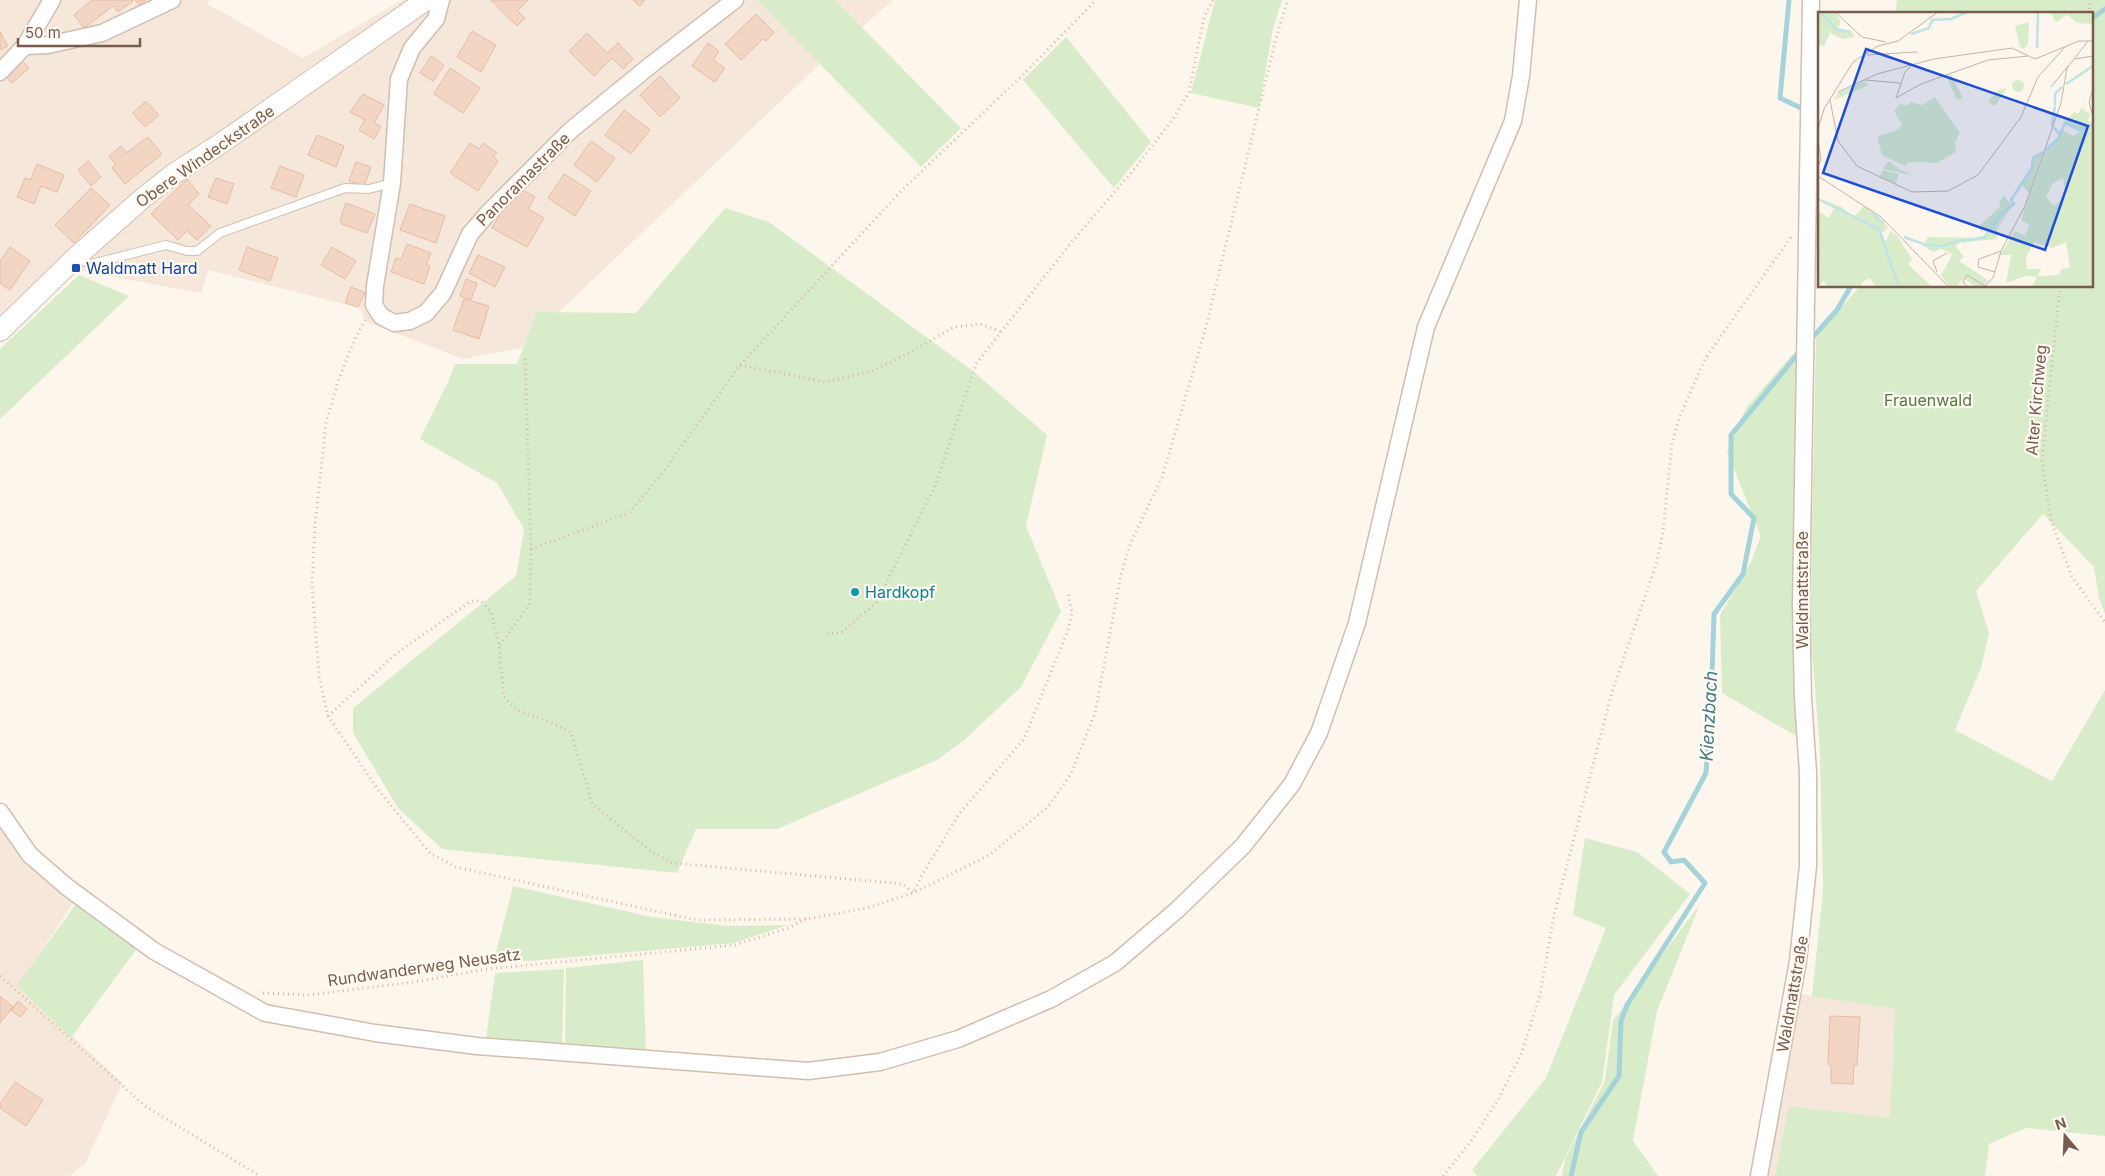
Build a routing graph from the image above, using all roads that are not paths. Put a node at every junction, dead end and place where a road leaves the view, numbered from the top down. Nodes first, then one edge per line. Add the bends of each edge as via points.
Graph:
1 (52, 0) edge
2 (172, 0) edge
3 (426, 0) edge
4 (441, 0) edge
5 (735, 0) edge
6 (1528, 0) edge
7 (1810, 0) edge
8 (26, 46) junction
9 (0, 72) edge
10 (392, 184) junction
11 (75, 258) junction
12 (0, 331) edge
13 (0, 812) edge
14 (1759, 1176) edge

1 - 8 street
2 - 8 street via 102,33 48,45
3 - 11 street, Obere Windeckstraße via 172,175
4 - 10 street via 436,19 412,48 399,79
5 - 10 street, Panoramastraße via 571,130 470,234 443,293 426,313 410,322 394,323 381,316 374,304
6 - 13 street via 1521,76 1512,121 1426,327 1357,623 1319,733 1292,784 1243,846 1177,910 1115,963 1050,999 958,1039 880,1062 808,1071 477,1046 375,1033 265,1013 154,951 30,855
7 - 14 street, Waldmattstraße via 1801,604 1808,866 1798,961
8 - 9 street
10 - 11 lane via 369,190 345,188 220,233 197,251 166,245 91,264
11 - 12 street, Obere Windeckstraße

